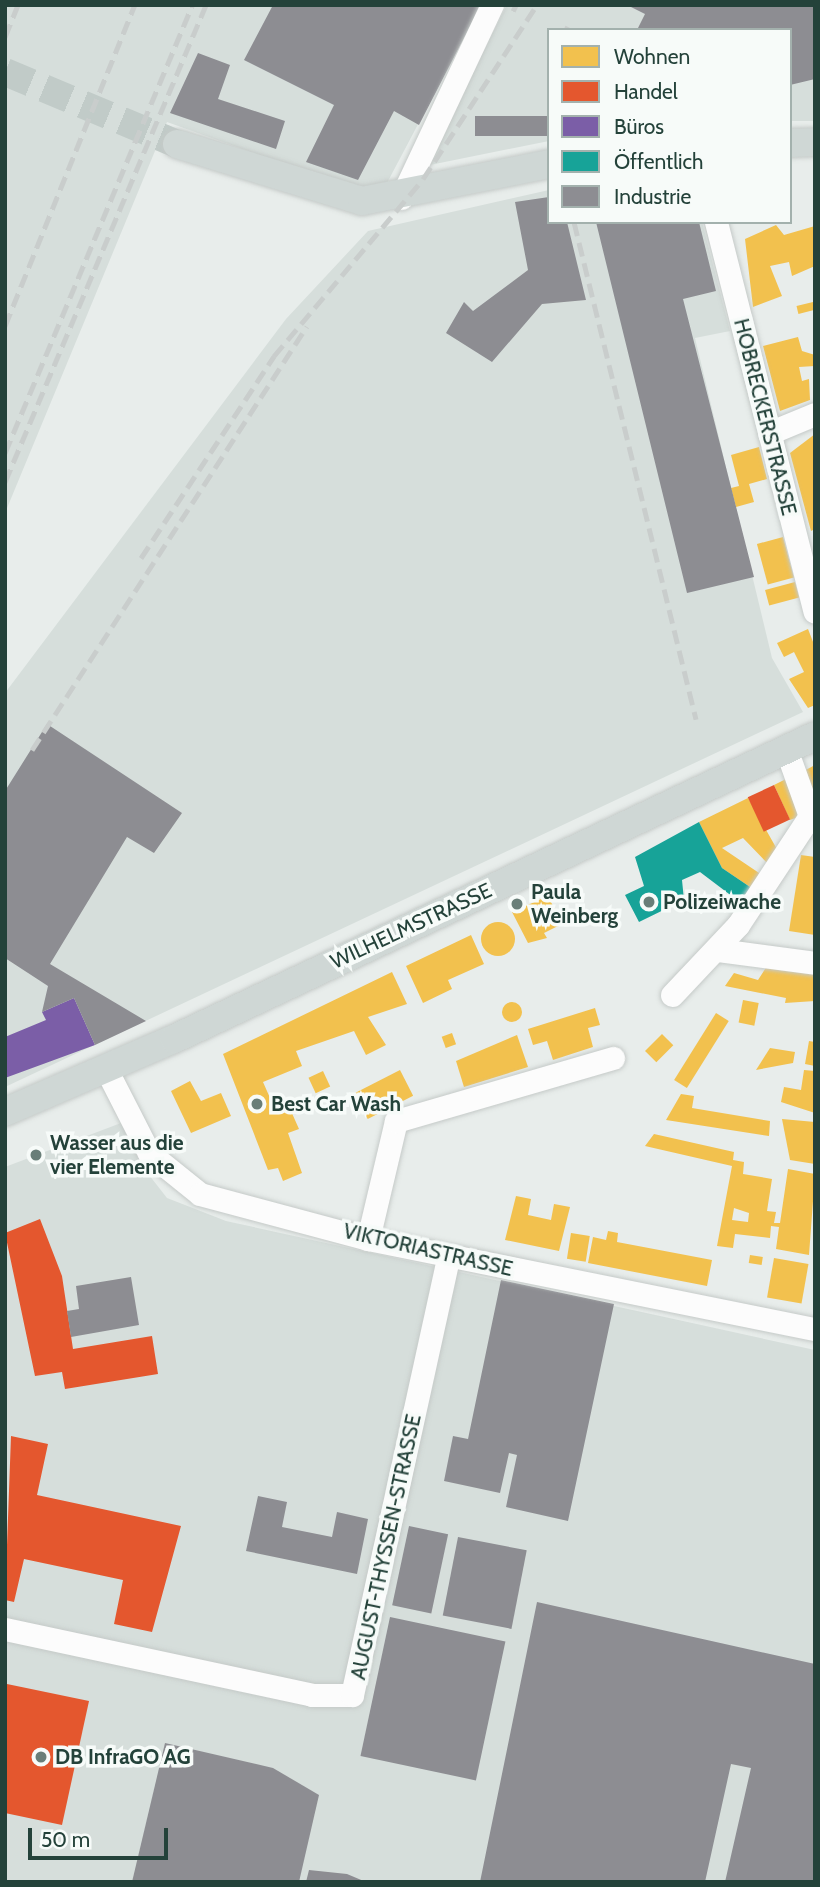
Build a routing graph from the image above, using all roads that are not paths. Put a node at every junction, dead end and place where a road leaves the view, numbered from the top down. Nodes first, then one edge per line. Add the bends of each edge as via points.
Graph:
1 (492, 5) edge
2 (815, 142) edge
3 (792, 143) edge
4 (177, 144) tunnel mouth
5 (547, 164) edge
6 (401, 198) junction
7 (717, 224) edge
8 (815, 414) edge
9 (769, 433) junction
10 (815, 612) edge
11 (815, 736) edge
12 (786, 750) junction
13 (718, 950) junction
14 (815, 963) edge
15 (672, 995) dead end
16 (614, 1058) dead end
17 (106, 1069) junction
18 (5, 1112) edge
19 (368, 1239) junction
20 (448, 1257) junction
21 (815, 1329) edge
22 (5, 1629) edge

1 - 6 street
2 - 3 main road
4 - 6 main road via 330,196
5 - 6 main road
7 - 9 street, HOBRECKERSTRASSE
8 - 9 street
9 - 10 street, HOBRECKERSTRASSE
11 - 12 main road, WILHELMSTRASSE
12 - 13 street via 810,816
12 - 17 main road, WILHELMSTRASSE
13 - 14 street
13 - 15 street
16 - 19 street via 396,1121
17 - 18 main road, WILHELMSTRASSE
17 - 19 street, VIKTORIASTRASSE via 149,1153 200,1194
19 - 20 street, VIKTORIASTRASSE
20 - 21 street, VIKTORIASTRASSE
20 - 22 street, AUGUST-THYSSEN-STRASSE via 352,1695 312,1695

